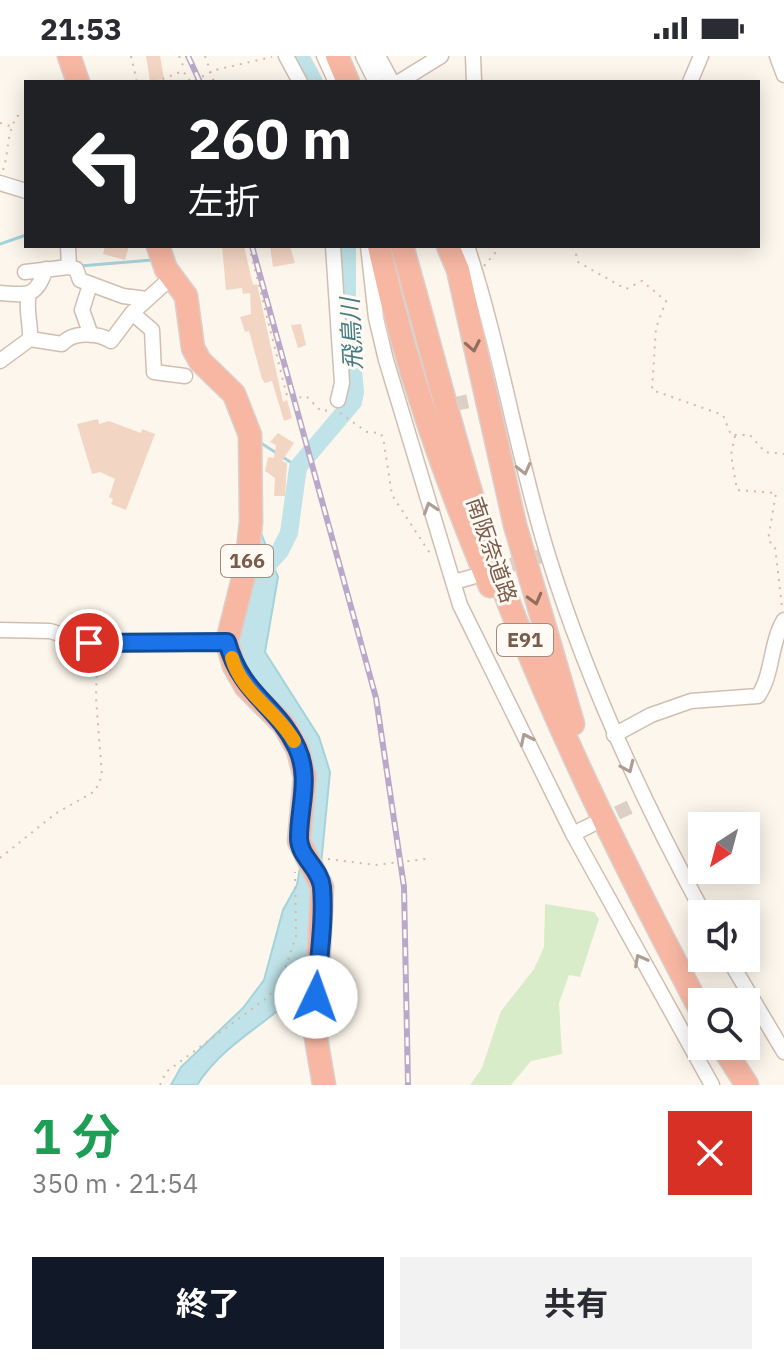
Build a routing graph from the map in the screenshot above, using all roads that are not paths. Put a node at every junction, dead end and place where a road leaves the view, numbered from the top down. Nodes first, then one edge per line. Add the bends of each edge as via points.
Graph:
1 (69, 56) edge
2 (286, 56) edge
3 (324, 56) edge
4 (334, 56) edge
5 (363, 56) edge
6 (378, 56) edge
7 (441, 56) edge
8 (473, 56) edge
9 (701, 56) edge
10 (777, 56) edge
11 (784, 75) edge
12 (413, 77) edge
13 (374, 79) edge
14 (77, 80) edge
15 (299, 80) edge
16 (335, 80) edge
17 (344, 80) edge
18 (391, 80) edge
19 (474, 80) edge
20 (691, 80) edge
21 (0, 182) edge
22 (24, 190) edge
23 (333, 248) edge
24 (368, 248) edge
25 (379, 248) edge
26 (403, 248) edge
27 (410, 248) edge
28 (449, 248) edge
29 (468, 248) edge
30 (65, 252) edge
31 (164, 263) edge
32 (46, 269) junction
33 (25, 272) dead end
34 (90, 285) junction
35 (0, 293) edge
36 (29, 293) junction
37 (147, 299) junction
38 (132, 313) junction
39 (91, 335) junction
40 (30, 339) junction
41 (0, 361) edge
42 (185, 376) dead end
43 (336, 404) road end
44 (472, 577) tunnel mouth
45 (454, 582) junction
46 (784, 620) edge
47 (0, 630) edge
48 (227, 642) junction
49 (614, 735) junction
50 (587, 779) junction
51 (591, 825) tunnel mouth
52 (573, 834) junction
53 (696, 900) edge
54 (736, 972) edge
55 (690, 988) edge
56 (697, 988) edge
57 (784, 1052) edge
58 (731, 1060) edge
59 (740, 1060) edge
60 (324, 1085) edge
61 (712, 1085) edge
62 (747, 1085) edge
63 (755, 1085) edge

1 - 14 highway
2 - 15 street
3 - 16 street
4 - 17 highway
5 - 13 street
6 - 18 street
7 - 12 street
8 - 19 street
9 - 20 street
10 - 11 street
21 - 22 street
23 - 43 street via 342,383
45 -> 24 street via 376,318
25 - 50 highway via 410,374 449,488 491,590
26 - 50 highway, 南阪奈道路 / E91 via 507,599
27 - 50 highway, 南阪奈道路 / E91 via 475,488 512,596
28 -> 50 highway via 515,525
29 -> 49 street via 500,395 548,554
30 - 32 street
30 - 34 street via 80,280
31 - 37 street
31 - 48 highway, 166 via 186,296 193,348 234,394 250,435 251,522
32 - 33 street
32 - 36 street via 38,290
34 - 37 street
34 - 39 street via 82,310
35 - 36 street
36 - 40 street
37 - 38 street
38 - 39 street via 111,341
38 - 42 street via 152,330 154,372
39 - 40 street via 62,344
40 - 41 street
44 - 45 street
52 -> 45 street via 460,605
46 - 49 street via 758,696 691,701
47 - 48 street via 50,631 99,643
48 - 60 highway via 246,687 284,725 305,777 299,861 319,876 315,1032
49 -> 53 street via 638,802
50 - 55 highway, 南阪奈道路 / E91
50 - 56 highway, 南阪奈道路 / E91
51 - 52 street
61 -> 52 street
54 - 57 street
58 - 62 highway
59 - 63 highway

